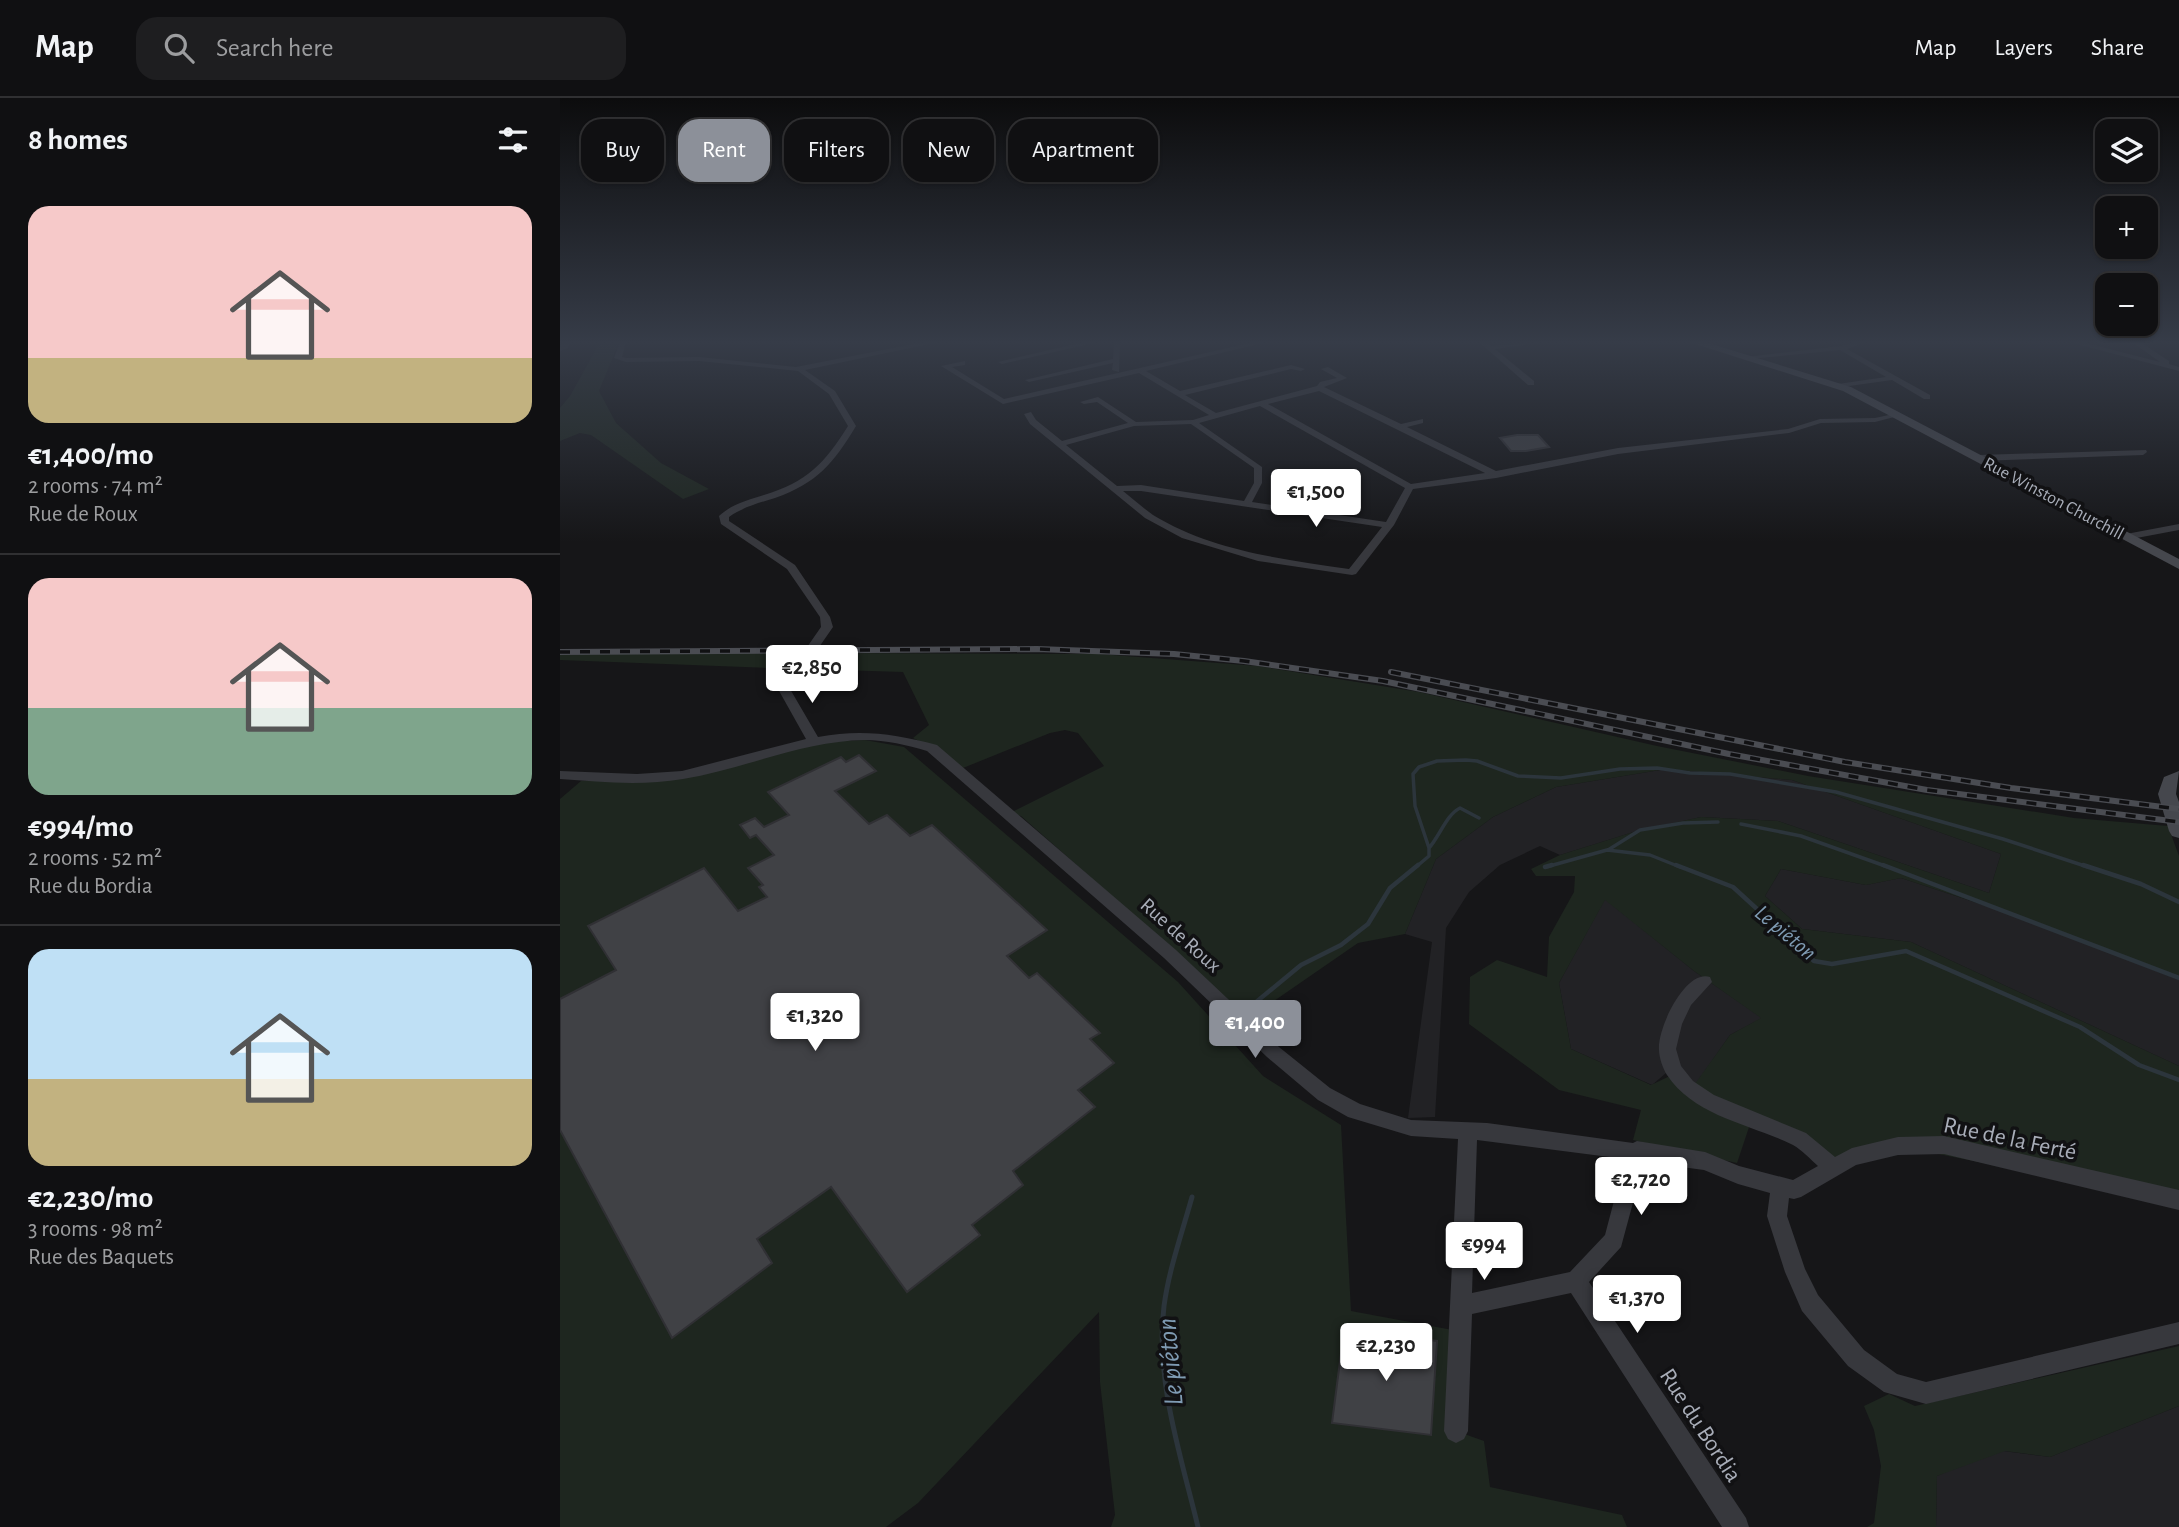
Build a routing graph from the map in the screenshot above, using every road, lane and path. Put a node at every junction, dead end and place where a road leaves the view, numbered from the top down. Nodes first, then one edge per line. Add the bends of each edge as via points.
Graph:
1 (845, 409) edge
2 (1112, 409) edge
3 (1205, 409) edge
4 (1242, 409) edge
5 (1270, 409) edge
6 (1363, 409) edge
7 (1885, 409) edge
8 (1028, 414) dead end
9 (1216, 415) junction
10 (1898, 415) junction
11 (1420, 421) dead end
12 (1193, 422) junction
13 (1134, 424) junction
14 (1400, 427) junction
15 (1061, 444) junction
16 (2143, 452) dead end
17 (1979, 458) junction
18 (1496, 475) junction
19 (1410, 487) junction
20 (1116, 489) junction
21 (1247, 503) junction
22 (1389, 525) junction
23 (2179, 527) edge
24 (2126, 537) junction
25 (2179, 565) edge
26 (814, 741) junction
27 (560, 775) edge
28 (2179, 777) edge
29 (2179, 831) edge
30 (1704, 982) dead end
31 (1468, 1131) junction
32 (1637, 1150) junction
33 (1832, 1167) junction
34 (1780, 1188) junction
35 (2179, 1200) edge
36 (1576, 1281) junction
37 (1462, 1303) junction
38 (2179, 1333) edge
39 (1456, 1431) dead end
40 (1737, 1527) edge

1 - 26 street via 852,426 828,466 816,476 724,516 724,522 791,567 825,617 827,627 785,690
2 - 13 street
3 - 9 street
4 - 9 street
5 - 19 street
6 - 14 street
7 - 10 main road, Rue Winston Churchill
8 - 15 street
9 - 12 street
10 - 17 main road, Rue Winston Churchill
10 - 18 street via 1821,421 1789,431 1618,451
11 - 14 street
12 - 13 street
12 - 21 street via 1258,467 1258,484
13 - 15 street
14 - 18 street
15 - 20 street
16 - 17 street
17 - 24 main road, Rue Winston Churchill
18 - 19 street
19 - 22 street
20 - 21 street via 1141,488
20 - 22 street via 1148,516 1185,536 1258,558 1352,572
21 - 22 street
23 - 24 street
24 - 25 main road, Rue Winston Churchill
26 - 27 street, Rue de Roux via 677,775
26 - 31 street, Rue de Roux via 877,734 932,748 1324,1094 1384,1122
28 - 29 main road via 2168,786
30 - 33 street via 1686,995 1666,1038 1666,1059 1686,1084 1716,1107 1800,1140
31 - 32 street, Rue de Roux
31 - 37 street
32 - 34 street, Rue de Roux via 1704,1161
32 - 36 street via 1614,1240
33 - 34 street, Rue de la Ferté via 1794,1190
33 - 35 street, Rue de la Ferté via 1898,1146 1944,1145
34 - 38 street via 1777,1216 1810,1303 1856,1358 1892,1384 1926,1393
36 - 37 street via 1477,1304
36 - 40 street, Rue du Bordia
37 - 39 street

